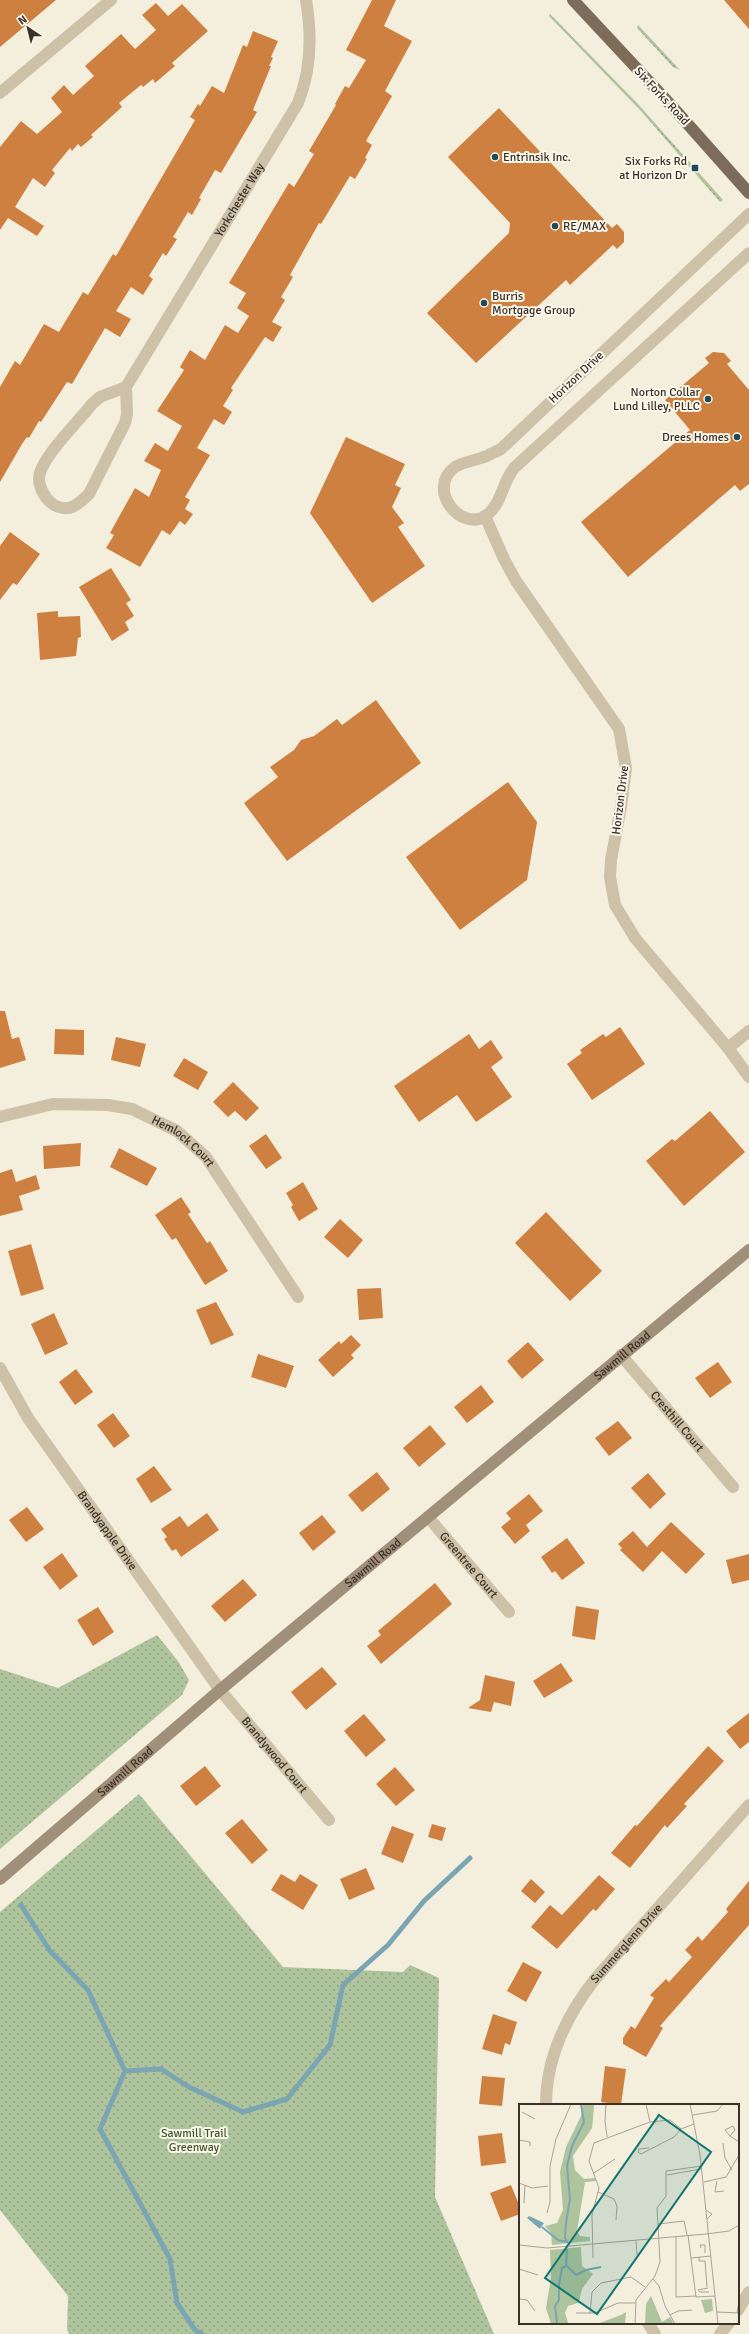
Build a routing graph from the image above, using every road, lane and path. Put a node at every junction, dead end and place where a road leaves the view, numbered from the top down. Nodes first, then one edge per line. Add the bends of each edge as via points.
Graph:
1 (111, 0) edge
2 (306, 0) edge
3 (573, 0) edge
4 (0, 94) edge
5 (749, 193) edge
6 (749, 214) edge
7 (749, 253) edge
8 (126, 387) junction
9 (486, 516) junction
10 (749, 1031) edge
11 (728, 1048) junction
12 (749, 1077) edge
13 (0, 1117) edge
14 (749, 1250) edge
15 (298, 1297) dead end
16 (621, 1355) junction
17 (0, 1368) edge
18 (734, 1487) dead end
19 (428, 1517) junction
20 (508, 1612) dead end
21 (220, 1690) junction
22 (749, 1805) edge
23 (329, 1820) dead end
24 (0, 1879) edge
25 (546, 2104) edge
26 (749, 2292) edge
27 (739, 2308) edge
28 (649, 2324) edge
29 (728, 2324) edge
30 (655, 2334) edge
31 (720, 2334) edge

1 - 4 street
2 - 8 street, Yorkchester Way via 308,74 298,104
3 - 5 main road, Six Forks Road
6 - 9 street, Horizon Drive via 501,449 451,471 444,485 447,503 460,515 468,518
7 - 9 street, Horizon Drive via 514,468 505,480 500,499
8 - 8 street via 100,397 92,404 46,460 40,471 40,482 42,493 48,501 70,508 89,494 125,424 128,402
9 - 11 street, Horizon Drive via 516,582 619,729 626,768 611,860 610,877 615,905 635,938
10 - 11 street
11 - 12 street, Horizon Drive
13 - 15 street, Hemlock Court via 53,1104 108,1105 132,1109 177,1131 206,1157
14 - 16 street, Sawmill Road
16 - 18 street, Cresthill Court
16 - 19 street, Sawmill Road
17 - 21 street, Brandyapple Drive via 28,1418
19 - 20 street, Greentree Court
19 - 21 street, Sawmill Road
21 - 23 street, Brandywood Court
21 - 24 street, Sawmill Road
22 - 25 street, Summerglenn Drive via 577,2002 556,2049
26 - 27 street
28 - 30 street
29 - 31 street

